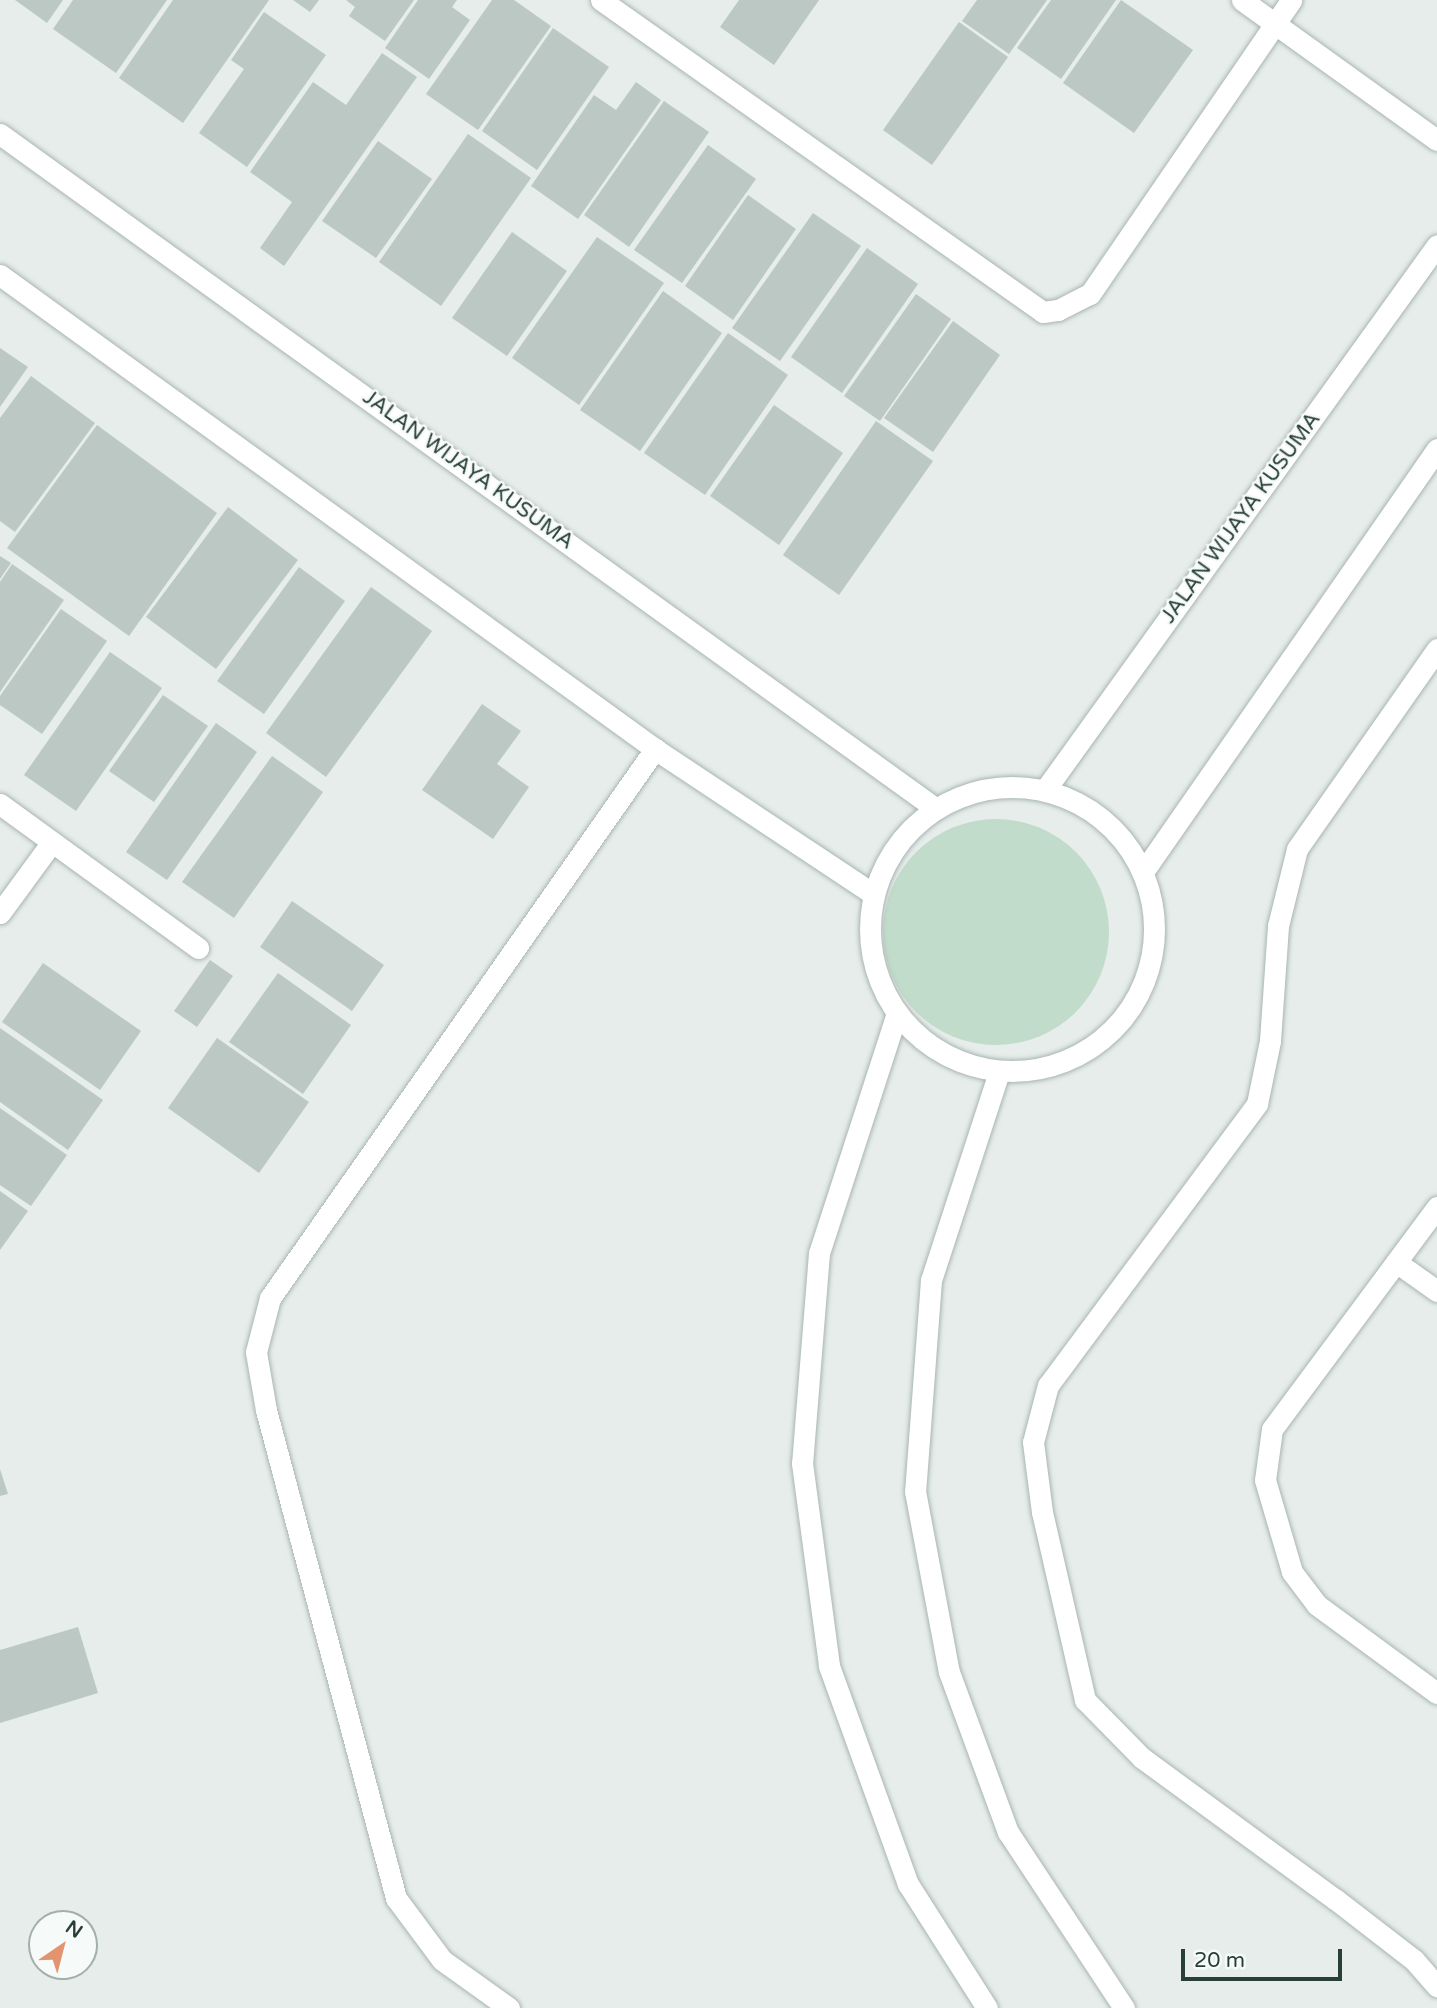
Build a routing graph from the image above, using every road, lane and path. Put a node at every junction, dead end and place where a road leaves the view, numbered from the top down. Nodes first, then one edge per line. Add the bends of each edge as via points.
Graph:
1 (601, 0) edge
2 (1242, 0) edge
3 (1292, 0) edge
4 (1275, 24) junction
5 (0, 134) edge
6 (1437, 140) edge
7 (1437, 245) edge
8 (0, 275) edge
9 (1437, 449) edge
10 (1437, 649) edge
11 (654, 749) junction
12 (1045, 790) junction
13 (0, 804) edge
14 (934, 808) junction
15 (52, 842) junction
16 (1143, 872) junction
17 (873, 894) junction
18 (0, 913) edge
19 (198, 948) dead end
20 (897, 1013) junction
21 (999, 1072) junction
22 (1437, 1207) edge
23 (1396, 1262) junction
24 (1437, 1292) edge
25 (1437, 1693) edge
26 (1437, 1986) edge
27 (509, 2008) edge
28 (987, 2008) edge
29 (1124, 2008) edge

1 - 4 street via 1043,312 1090,294
2 - 4 street
3 - 4 street
4 - 6 street
5 - 14 street, JALAN WIJAYA KUSUMA
7 - 12 street, JALAN WIJAYA KUSUMA
8 - 11 street
9 - 16 street
10 - 26 street via 1297,849 1278,926 1270,1041 1258,1104 1048,1385 1032,1442 1042,1512 1085,1700 1142,1758 1335,1899 1414,1961
11 - 17 street
11 - 27 street via 270,1298 256,1352 266,1410 396,1898 442,1960
12 - 14 street via 988,788
12 - 16 street via 1094,812 1130,849
13 - 15 street
14 - 17 street via 900,841
15 - 18 street
15 - 19 street
16 - 21 street via 1155,913 1153,955 1140,995 1115,1029 1082,1055 1042,1069
17 - 20 street via 871,956
20 - 21 street via 960,1063
20 - 28 street via 819,1253 802,1463 829,1666 908,1885
21 - 29 street via 931,1280 915,1491 949,1672 1008,1832
22 - 23 street
23 - 24 street
23 - 25 street via 1272,1429 1265,1480 1292,1572 1317,1605

